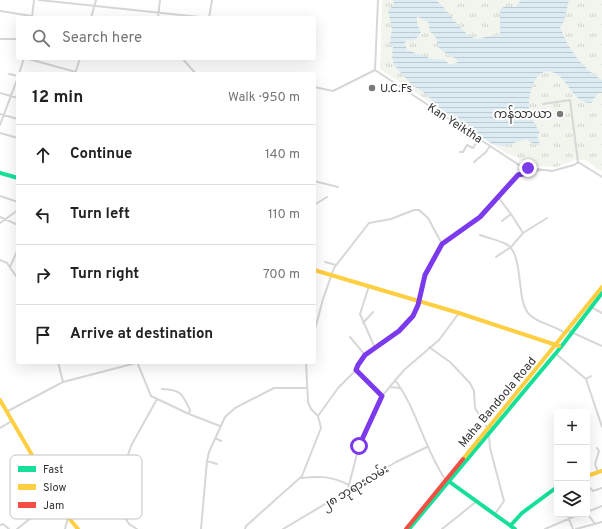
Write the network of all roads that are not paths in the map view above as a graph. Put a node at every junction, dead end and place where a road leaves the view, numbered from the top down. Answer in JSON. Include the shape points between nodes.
{"nodes":[{"id":1,"x":34,"y":0,"type":"edge"},
{"id":2,"x":39,"y":0,"type":"edge"},
{"id":3,"x":96,"y":0,"type":"edge"},
{"id":4,"x":160,"y":0,"type":"edge"},
{"id":5,"x":212,"y":0,"type":"edge"},
{"id":6,"x":378,"y":0,"type":"edge"},
{"id":7,"x":95,"y":5,"type":"junction"},
{"id":8,"x":0,"y":11,"type":"edge"},
{"id":9,"x":159,"y":12,"type":"junction"},
{"id":10,"x":28,"y":16,"type":"edge"},
{"id":11,"x":33,"y":16,"type":"edge"},
{"id":12,"x":92,"y":16,"type":"edge"},
{"id":13,"x":158,"y":16,"type":"edge"},
{"id":14,"x":192,"y":16,"type":"edge"},
{"id":15,"x":209,"y":16,"type":"edge"},
{"id":16,"x":0,"y":39,"type":"edge"},
{"id":17,"x":16,"y":39,"type":"edge"},
{"id":18,"x":24,"y":60,"type":"edge"},
{"id":19,"x":32,"y":60,"type":"edge"},
{"id":20,"x":79,"y":60,"type":"edge"},
{"id":21,"x":184,"y":60,"type":"edge"},
{"id":22,"x":375,"y":70,"type":"junction"},
{"id":23,"x":20,"y":72,"type":"edge"},
{"id":24,"x":72,"y":72,"type":"edge"},
{"id":25,"x":75,"y":72,"type":"edge"},
{"id":26,"x":194,"y":72,"type":"edge"},
{"id":27,"x":9,"y":74,"type":"dead end"},
{"id":28,"x":16,"y":76,"type":"edge"},
{"id":29,"x":16,"y":82,"type":"edge"},
{"id":30,"x":316,"y":87,"type":"edge"},
{"id":31,"x":0,"y":92,"type":"edge"},
{"id":32,"x":11,"y":96,"type":"junction"},
{"id":33,"x":16,"y":97,"type":"edge"},
{"id":34,"x":543,"y":104,"type":"dead end"},
{"id":35,"x":0,"y":114,"type":"edge"},
{"id":36,"x":4,"y":115,"type":"junction"},
{"id":37,"x":16,"y":118,"type":"edge"},
{"id":38,"x":0,"y":126,"type":"edge"},
{"id":39,"x":0,"y":133,"type":"edge"},
{"id":40,"x":16,"y":137,"type":"edge"},
{"id":41,"x":479,"y":139,"type":"junction"},
{"id":42,"x":490,"y":146,"type":"junction"},
{"id":43,"x":460,"y":152,"type":"dead end"},
{"id":44,"x":463,"y":152,"type":"junction"},
{"id":45,"x":465,"y":155,"type":"dead end"},
{"id":46,"x":474,"y":162,"type":"dead end"},
{"id":47,"x":578,"y":162,"type":"junction"},
{"id":48,"x":528,"y":168,"type":"junction"},
{"id":49,"x":540,"y":170,"type":"junction"},
{"id":50,"x":0,"y":173,"type":"edge"},
{"id":51,"x":527,"y":173,"type":"junction"},
{"id":52,"x":16,"y":177,"type":"edge"},
{"id":53,"x":602,"y":177,"type":"edge"},
{"id":54,"x":316,"y":182,"type":"edge"},
{"id":55,"x":338,"y":187,"type":"dead end"},
{"id":56,"x":0,"y":196,"type":"edge"},
{"id":57,"x":327,"y":197,"type":"dead end"},
{"id":58,"x":498,"y":197,"type":"junction"},
{"id":59,"x":16,"y":201,"type":"edge"},
{"id":60,"x":316,"y":204,"type":"edge"},
{"id":61,"x":16,"y":211,"type":"edge"},
{"id":62,"x":511,"y":214,"type":"junction"},
{"id":63,"x":0,"y":217,"type":"edge"},
{"id":64,"x":547,"y":218,"type":"dead end"},
{"id":65,"x":5,"y":219,"type":"junction"},
{"id":66,"x":502,"y":221,"type":"dead end"},
{"id":67,"x":0,"y":223,"type":"edge"},
{"id":68,"x":16,"y":224,"type":"edge"},
{"id":69,"x":523,"y":233,"type":"junction"},
{"id":70,"x":480,"y":235,"type":"dead end"},
{"id":71,"x":442,"y":244,"type":"junction"},
{"id":72,"x":511,"y":247,"type":"junction"},
{"id":73,"x":16,"y":255,"type":"edge"},
{"id":74,"x":496,"y":257,"type":"dead end"},
{"id":75,"x":0,"y":260,"type":"edge"},
{"id":76,"x":325,"y":262,"type":"dead end"},
{"id":77,"x":336,"y":265,"type":"junction"},
{"id":78,"x":10,"y":267,"type":"junction"},
{"id":79,"x":316,"y":271,"type":"edge"},
{"id":80,"x":331,"y":275,"type":"junction"},
{"id":81,"x":16,"y":276,"type":"edge"},
{"id":82,"x":369,"y":286,"type":"junction"},
{"id":83,"x":602,"y":287,"type":"edge"},
{"id":84,"x":602,"y":293,"type":"edge"},
{"id":85,"x":419,"y":302,"type":"junction"},
{"id":86,"x":590,"y":306,"type":"junction"},
{"id":87,"x":373,"y":312,"type":"dead end"},
{"id":88,"x":602,"y":312,"type":"edge"},
{"id":89,"x":459,"y":313,"type":"junction"},
{"id":90,"x":363,"y":323,"type":"junction"},
{"id":91,"x":316,"y":326,"type":"edge"},
{"id":92,"x":569,"y":332,"type":"junction"},
{"id":93,"x":350,"y":337,"type":"dead end"},
{"id":94,"x":559,"y":346,"type":"junction"},
{"id":95,"x":602,"y":346,"type":"edge"},
{"id":96,"x":429,"y":347,"type":"junction"},
{"id":97,"x":375,"y":348,"type":"junction"},
{"id":98,"x":555,"y":353,"type":"junction"},
{"id":99,"x":365,"y":355,"type":"junction"},
{"id":100,"x":58,"y":364,"type":"edge"},
{"id":101,"x":129,"y":364,"type":"edge"},
{"id":102,"x":137,"y":364,"type":"edge"},
{"id":103,"x":306,"y":364,"type":"edge"},
{"id":104,"x":356,"y":370,"type":"junction"},
{"id":105,"x":591,"y":376,"type":"dead end"},
{"id":106,"x":586,"y":378,"type":"junction"},
{"id":107,"x":395,"y":380,"type":"junction"},
{"id":108,"x":63,"y":382,"type":"junction"},
{"id":109,"x":390,"y":387,"type":"junction"},
{"id":110,"x":306,"y":388,"type":"junction"},
{"id":111,"x":401,"y":388,"type":"junction"},
{"id":112,"x":162,"y":389,"type":"dead end"},
{"id":113,"x":382,"y":396,"type":"junction"},
{"id":114,"x":157,"y":399,"type":"junction"},
{"id":115,"x":0,"y":400,"type":"edge"},
{"id":116,"x":6,"y":412,"type":"junction"},
{"id":117,"x":189,"y":414,"type":"junction"},
{"id":118,"x":318,"y":416,"type":"junction"},
{"id":119,"x":12,"y":421,"type":"junction"},
{"id":120,"x":220,"y":426,"type":"junction"},
{"id":121,"x":602,"y":427,"type":"edge"},
{"id":122,"x":0,"y":428,"type":"edge"},
{"id":123,"x":488,"y":430,"type":"junction"},
{"id":124,"x":215,"y":438,"type":"junction"},
{"id":125,"x":221,"y":441,"type":"dead end"},
{"id":126,"x":427,"y":447,"type":"junction"},
{"id":127,"x":597,"y":448,"type":"dead end"},
{"id":128,"x":600,"y":451,"type":"edge"},
{"id":129,"x":32,"y":455,"type":"edge"},
{"id":130,"x":128,"y":455,"type":"edge"},
{"id":131,"x":207,"y":461,"type":"junction"},
{"id":132,"x":217,"y":464,"type":"dead end"},
{"id":133,"x":600,"y":472,"type":"edge"},
{"id":134,"x":590,"y":475,"type":"edge"},
{"id":135,"x":300,"y":478,"type":"junction"},
{"id":136,"x":447,"y":479,"type":"junction"},
{"id":137,"x":349,"y":485,"type":"junction"},
{"id":138,"x":590,"y":488,"type":"edge"},
{"id":139,"x":602,"y":488,"type":"edge"},
{"id":140,"x":554,"y":489,"type":"edge"},
{"id":141,"x":346,"y":491,"type":"junction"},
{"id":142,"x":477,"y":501,"type":"junction"},
{"id":143,"x":602,"y":506,"type":"edge"},
{"id":144,"x":590,"y":512,"type":"edge"},
{"id":145,"x":494,"y":514,"type":"junction"},
{"id":146,"x":590,"y":517,"type":"edge"},
{"id":147,"x":569,"y":518,"type":"joint"},
{"id":148,"x":30,"y":519,"type":"edge"},
{"id":149,"x":68,"y":519,"type":"edge"},
{"id":150,"x":70,"y":519,"type":"edge"},
{"id":151,"x":126,"y":519,"type":"edge"},
{"id":152,"x":602,"y":522,"type":"edge"},
{"id":153,"x":595,"y":524,"type":"junction"},
{"id":154,"x":0,"y":525,"type":"edge"},
{"id":155,"x":509,"y":527,"type":"edge"},
{"id":156,"x":9,"y":529,"type":"edge"},
{"id":157,"x":17,"y":529,"type":"edge"},
{"id":158,"x":65,"y":529,"type":"edge"},
{"id":159,"x":78,"y":529,"type":"edge"},
{"id":160,"x":137,"y":529,"type":"edge"},
{"id":161,"x":201,"y":529,"type":"edge"},
{"id":162,"x":245,"y":529,"type":"edge"},
{"id":163,"x":283,"y":529,"type":"edge"},
{"id":164,"x":406,"y":529,"type":"edge"},
{"id":165,"x":409,"y":529,"type":"edge"},
{"id":166,"x":442,"y":529,"type":"edge"},
{"id":167,"x":515,"y":529,"type":"edge"},
{"id":168,"x":545,"y":529,"type":"edge"},
{"id":169,"x":575,"y":529,"type":"edge"}],
"edges":[{"from":1,"to":11,"type":"street"},
{"from":2,"to":7,"type":"street"},
{"from":3,"to":7,"type":"street"},
{"from":4,"to":9,"type":"street"},
{"from":5,"to":15,"type":"street"},
{"from":6,"to":22,"type":"street"},
{"from":7,"to":9,"type":"street"},
{"from":7,"to":12,"type":"street"},
{"from":8,"to":10,"type":"street"},
{"from":9,"to":13,"type":"street"},
{"from":9,"to":14,"type":"street"},
{"from":16,"to":17,"type":"street"},
{"from":18,"to":23,"type":"street"},
{"from":19,"to":24,"type":"street"},
{"from":20,"to":25,"type":"street"},
{"from":21,"to":26,"type":"street"},
{"from":22,"to":30,"type":"street","via":[[333,90]]},
{"from":22,"to":41,"type":"street","name":"Kan Yeiktha"},
{"from":27,"to":28,"type":"street"},
{"from":29,"to":32,"type":"street"},
{"from":31,"to":32,"type":"street"},
{"from":32,"to":33,"type":"street"},
{"from":32,"to":36,"type":"street"},
{"from":34,"to":47,"type":"street","via":[[570,100]]},
{"from":35,"to":36,"type":"street"},
{"from":36,"to":37,"type":"street"},
{"from":36,"to":38,"type":"street"},
{"from":39,"to":40,"type":"street"},
{"from":41,"to":42,"type":"street","name":"Kan Yeiktha"},
{"from":41,"to":44,"type":"street","via":[[473,148],[467,145]]},
{"from":42,"to":46,"type":"street"},
{"from":42,"to":48,"type":"street","name":"Kan Yeiktha","via":[[508,159]]},
{"from":43,"to":44,"type":"street"},
{"from":44,"to":45,"type":"street"},
{"from":47,"to":49,"type":"street","name":"Kan Yeiktha","via":[[552,171]]},
{"from":47,"to":53,"type":"street"},
{"from":48,"to":49,"type":"street","name":"Kan Yeiktha"},
{"from":48,"to":51,"type":"street"},
{"from":49,"to":51,"type":"street"},
{"from":50,"to":52,"type":"main road"},
{"from":51,"to":58,"type":"street","via":[[518,175]]},
{"from":54,"to":55,"type":"street"},
{"from":56,"to":59,"type":"street"},
{"from":57,"to":60,"type":"street"},
{"from":58,"to":62,"type":"street"},
{"from":58,"to":71,"type":"street","via":[[480,217]]},
{"from":61,"to":65,"type":"street"},
{"from":62,"to":66,"type":"street"},
{"from":62,"to":69,"type":"street"},
{"from":63,"to":65,"type":"street"},
{"from":64,"to":69,"type":"street"},
{"from":65,"to":67,"type":"street"},
{"from":65,"to":68,"type":"street"},
{"from":69,"to":72,"type":"street"},
{"from":70,"to":72,"type":"street"},
{"from":71,"to":77,"type":"street","via":[[428,218],[419,210],[414,210],[369,223]]},
{"from":71,"to":85,"type":"street","via":[[425,275]]},
{"from":72,"to":74,"type":"street"},
{"from":72,"to":92,"type":"street","via":[[519,269],[525,310],[532,318]]},
{"from":73,"to":78,"type":"street"},
{"from":75,"to":78,"type":"street"},
{"from":76,"to":77,"type":"street"},
{"from":77,"to":80,"type":"street"},
{"from":78,"to":81,"type":"street"},
{"from":79,"to":80,"type":"main road"},
{"from":80,"to":82,"type":"main road"},
{"from":80,"to":91,"type":"street"},
{"from":82,"to":85,"type":"main road"},
{"from":82,"to":90,"type":"street","via":[[360,314]]},
{"from":83,"to":86,"type":"main road","name":"Maha Bandoola Road"},
{"from":84,"to":86,"type":"main road","name":"Maha Bandoola Road"},
{"from":85,"to":89,"type":"main road"},
{"from":85,"to":97,"type":"street","via":[[413,316],[399,331]]},
{"from":86,"to":88,"type":"street"},
{"from":86,"to":92,"type":"main road","name":"Maha Bandoola Road"},
{"from":87,"to":90,"type":"street"},
{"from":89,"to":94,"type":"main road"},
{"from":89,"to":96,"type":"street","via":[[447,330]]},
{"from":90,"to":97,"type":"street"},
{"from":92,"to":94,"type":"main road","name":"Maha Bandoola Road"},
{"from":92,"to":95,"type":"street"},
{"from":93,"to":99,"type":"street"},
{"from":94,"to":98,"type":"main road","name":"Maha Bandoola Road"},
{"from":94,"to":123,"type":"main road","name":"Maha Bandoola Road"},
{"from":96,"to":107,"type":"street"},
{"from":96,"to":123,"type":"street","via":[[450,362],[470,383],[474,391],[476,408]]},
{"from":97,"to":99,"type":"street"},
{"from":98,"to":106,"type":"street"},
{"from":98,"to":123,"type":"main road","name":"Maha Bandoola Road"},
{"from":99,"to":104,"type":"street"},
{"from":100,"to":108,"type":"street"},
{"from":101,"to":108,"type":"street"},
{"from":102,"to":114,"type":"street","via":[[151,396]]},
{"from":103,"to":110,"type":"street"},
{"from":104,"to":113,"type":"street"},
{"from":104,"to":118,"type":"street","via":[[338,388]]},
{"from":105,"to":106,"type":"street"},
{"from":106,"to":121,"type":"street"},
{"from":107,"to":109,"type":"street"},
{"from":107,"to":111,"type":"street"},
{"from":108,"to":116,"type":"street"},
{"from":109,"to":111,"type":"street"},
{"from":109,"to":113,"type":"street"},
{"from":110,"to":118,"type":"street","via":[[308,402]]},
{"from":110,"to":120,"type":"street","via":[[274,388],[235,408]]},
{"from":111,"to":126,"type":"street"},
{"from":112,"to":117,"type":"street","via":[[176,390],[180,393],[190,410]]},
{"from":113,"to":137,"type":"street","via":[[359,446]]},
{"from":114,"to":117,"type":"street"},
{"from":114,"to":130,"type":"street"},
{"from":115,"to":116,"type":"main road"},
{"from":116,"to":119,"type":"main road"},
{"from":117,"to":120,"type":"street"},
{"from":118,"to":135,"type":"street","via":[[321,428]]},
{"from":119,"to":122,"type":"street"},
{"from":119,"to":129,"type":"main road"},
{"from":120,"to":124,"type":"street"},
{"from":123,"to":136,"type":"main road","name":"Maha Bandoola Road"},
{"from":123,"to":145,"type":"street","via":[[490,448],[504,501]]},
{"from":124,"to":125,"type":"street"},
{"from":124,"to":131,"type":"street"},
{"from":126,"to":136,"type":"street"},
{"from":126,"to":141,"type":"street","name":"၂၈ ဘုရားလမ်း"},
{"from":127,"to":128,"type":"street"},
{"from":128,"to":133,"type":"street","via":[[595,464]]},
{"from":131,"to":132,"type":"street"},
{"from":131,"to":161,"type":"street"},
{"from":133,"to":134,"type":"main road"},
{"from":135,"to":137,"type":"street","via":[[334,478]]},
{"from":135,"to":162,"type":"street"},
{"from":136,"to":142,"type":"main road"},
{"from":136,"to":164,"type":"main road","name":"Maha Bandoola Road"},
{"from":136,"to":165,"type":"main road","name":"Maha Bandoola Road"},
{"from":137,"to":141,"type":"street"},
{"from":138,"to":139,"type":"street","via":[[593,491]]},
{"from":140,"to":155,"type":"main road","via":[[522,513]]},
{"from":141,"to":163,"type":"street","name":"၂၈ ဘုရားလမ်း"},
{"from":142,"to":145,"type":"main road"},
{"from":142,"to":166,"type":"street"},
{"from":143,"to":144,"type":"street"},
{"from":145,"to":155,"type":"main road"},
{"from":146,"to":153,"type":"street"},
{"from":147,"to":168,"type":"street"},
{"from":147,"to":169,"type":"street"},
{"from":148,"to":157,"type":"street"},
{"from":149,"to":158,"type":"street"},
{"from":150,"to":159,"type":"main road"},
{"from":151,"to":160,"type":"street"},
{"from":152,"to":153,"type":"street"},
{"from":153,"to":169,"type":"street"},
{"from":154,"to":156,"type":"street","via":[[3,524]]},
{"from":155,"to":167,"type":"main road"}]}
